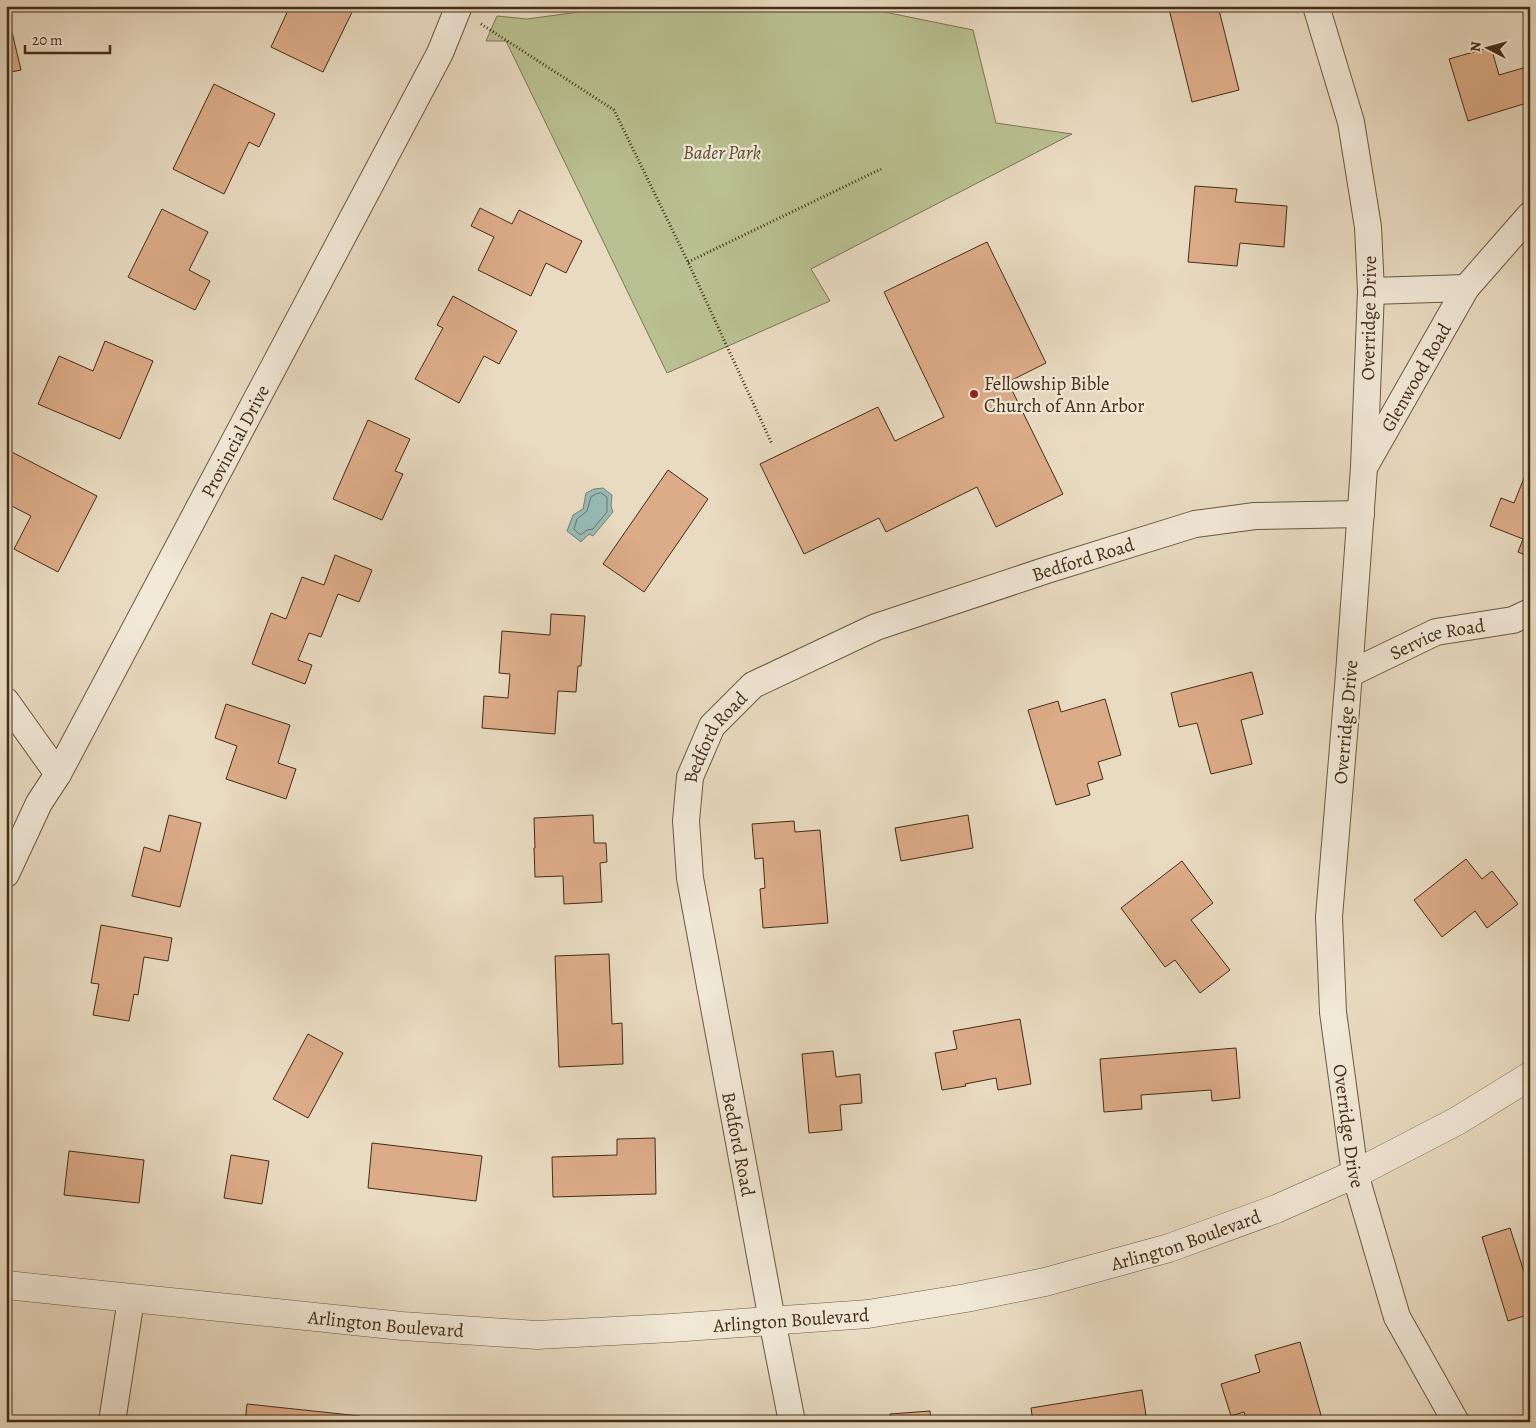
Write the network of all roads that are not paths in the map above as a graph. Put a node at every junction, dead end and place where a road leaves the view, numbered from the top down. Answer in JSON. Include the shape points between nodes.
{"nodes":[{"id":1,"x":1316,"y":6,"type":"edge"},
{"id":2,"x":458,"y":8,"type":"edge"},
{"id":3,"x":1530,"y":215,"type":"edge"},
{"id":4,"x":1466,"y":288,"type":"junction"},
{"id":5,"x":1371,"y":291,"type":"junction"},
{"id":6,"x":1364,"y":466,"type":"junction"},
{"id":7,"x":1361,"y":514,"type":"junction"},
{"id":8,"x":1530,"y":612,"type":"edge"},
{"id":9,"x":1349,"y":674,"type":"junction"},
{"id":10,"x":6,"y":701,"type":"edge"},
{"id":11,"x":58,"y":774,"type":"junction"},
{"id":12,"x":6,"y":874,"type":"edge"},
{"id":13,"x":1530,"y":1076,"type":"edge"},
{"id":14,"x":1356,"y":1174,"type":"junction"},
{"id":15,"x":6,"y":1285,"type":"edge"},
{"id":16,"x":132,"y":1298,"type":"junction"},
{"id":17,"x":772,"y":1320,"type":"junction"},
{"id":18,"x":112,"y":1422,"type":"edge"},
{"id":19,"x":792,"y":1422,"type":"edge"},
{"id":20,"x":1456,"y":1422,"type":"edge"}],
"edges":[{"from":1,"to":5,"type":"street","name":"Overridge Drive","via":[[1351,122],[1368,227]]},
{"from":2,"to":11,"type":"street","name":"Provincial Drive","via":[[440,53]]},
{"from":3,"to":4,"type":"street","name":"Glenwood Road"},
{"from":4,"to":5,"type":"street"},
{"from":4,"to":6,"type":"street","name":"Glenwood Road"},
{"from":5,"to":6,"type":"street","name":"Overridge Drive"},
{"from":6,"to":7,"type":"street","name":"Overridge Drive"},
{"from":7,"to":9,"type":"street","name":"Overridge Drive"},
{"from":7,"to":17,"type":"street","name":"Bedford Road","via":[[1255,516],[1195,524],[1046,570],[876,627],[753,685],[712,726],[690,777],[686,821],[690,878]]},
{"from":8,"to":9,"type":"street","name":"Service Road","via":[[1513,620],[1436,632]]},
{"from":9,"to":14,"type":"street","name":"Overridge Drive","via":[[1329,917],[1333,1012]]},
{"from":10,"to":11,"type":"street"},
{"from":11,"to":12,"type":"street","name":"Provincial Drive","via":[[39,804]]},
{"from":13,"to":14,"type":"street","name":"Arlington Boulevard","via":[[1457,1121]]},
{"from":14,"to":17,"type":"street","name":"Arlington Boulevard","via":[[1276,1209],[1169,1248],[1045,1282],[868,1314]]},
{"from":14,"to":20,"type":"street","name":"Overridge Drive","via":[[1397,1317]]},
{"from":15,"to":16,"type":"street","name":"Arlington Boulevard"},
{"from":16,"to":17,"type":"street","name":"Arlington Boulevard","via":[[402,1326],[537,1335]]},
{"from":16,"to":18,"type":"street"},
{"from":17,"to":19,"type":"street","name":"Bedford Road"}]}
